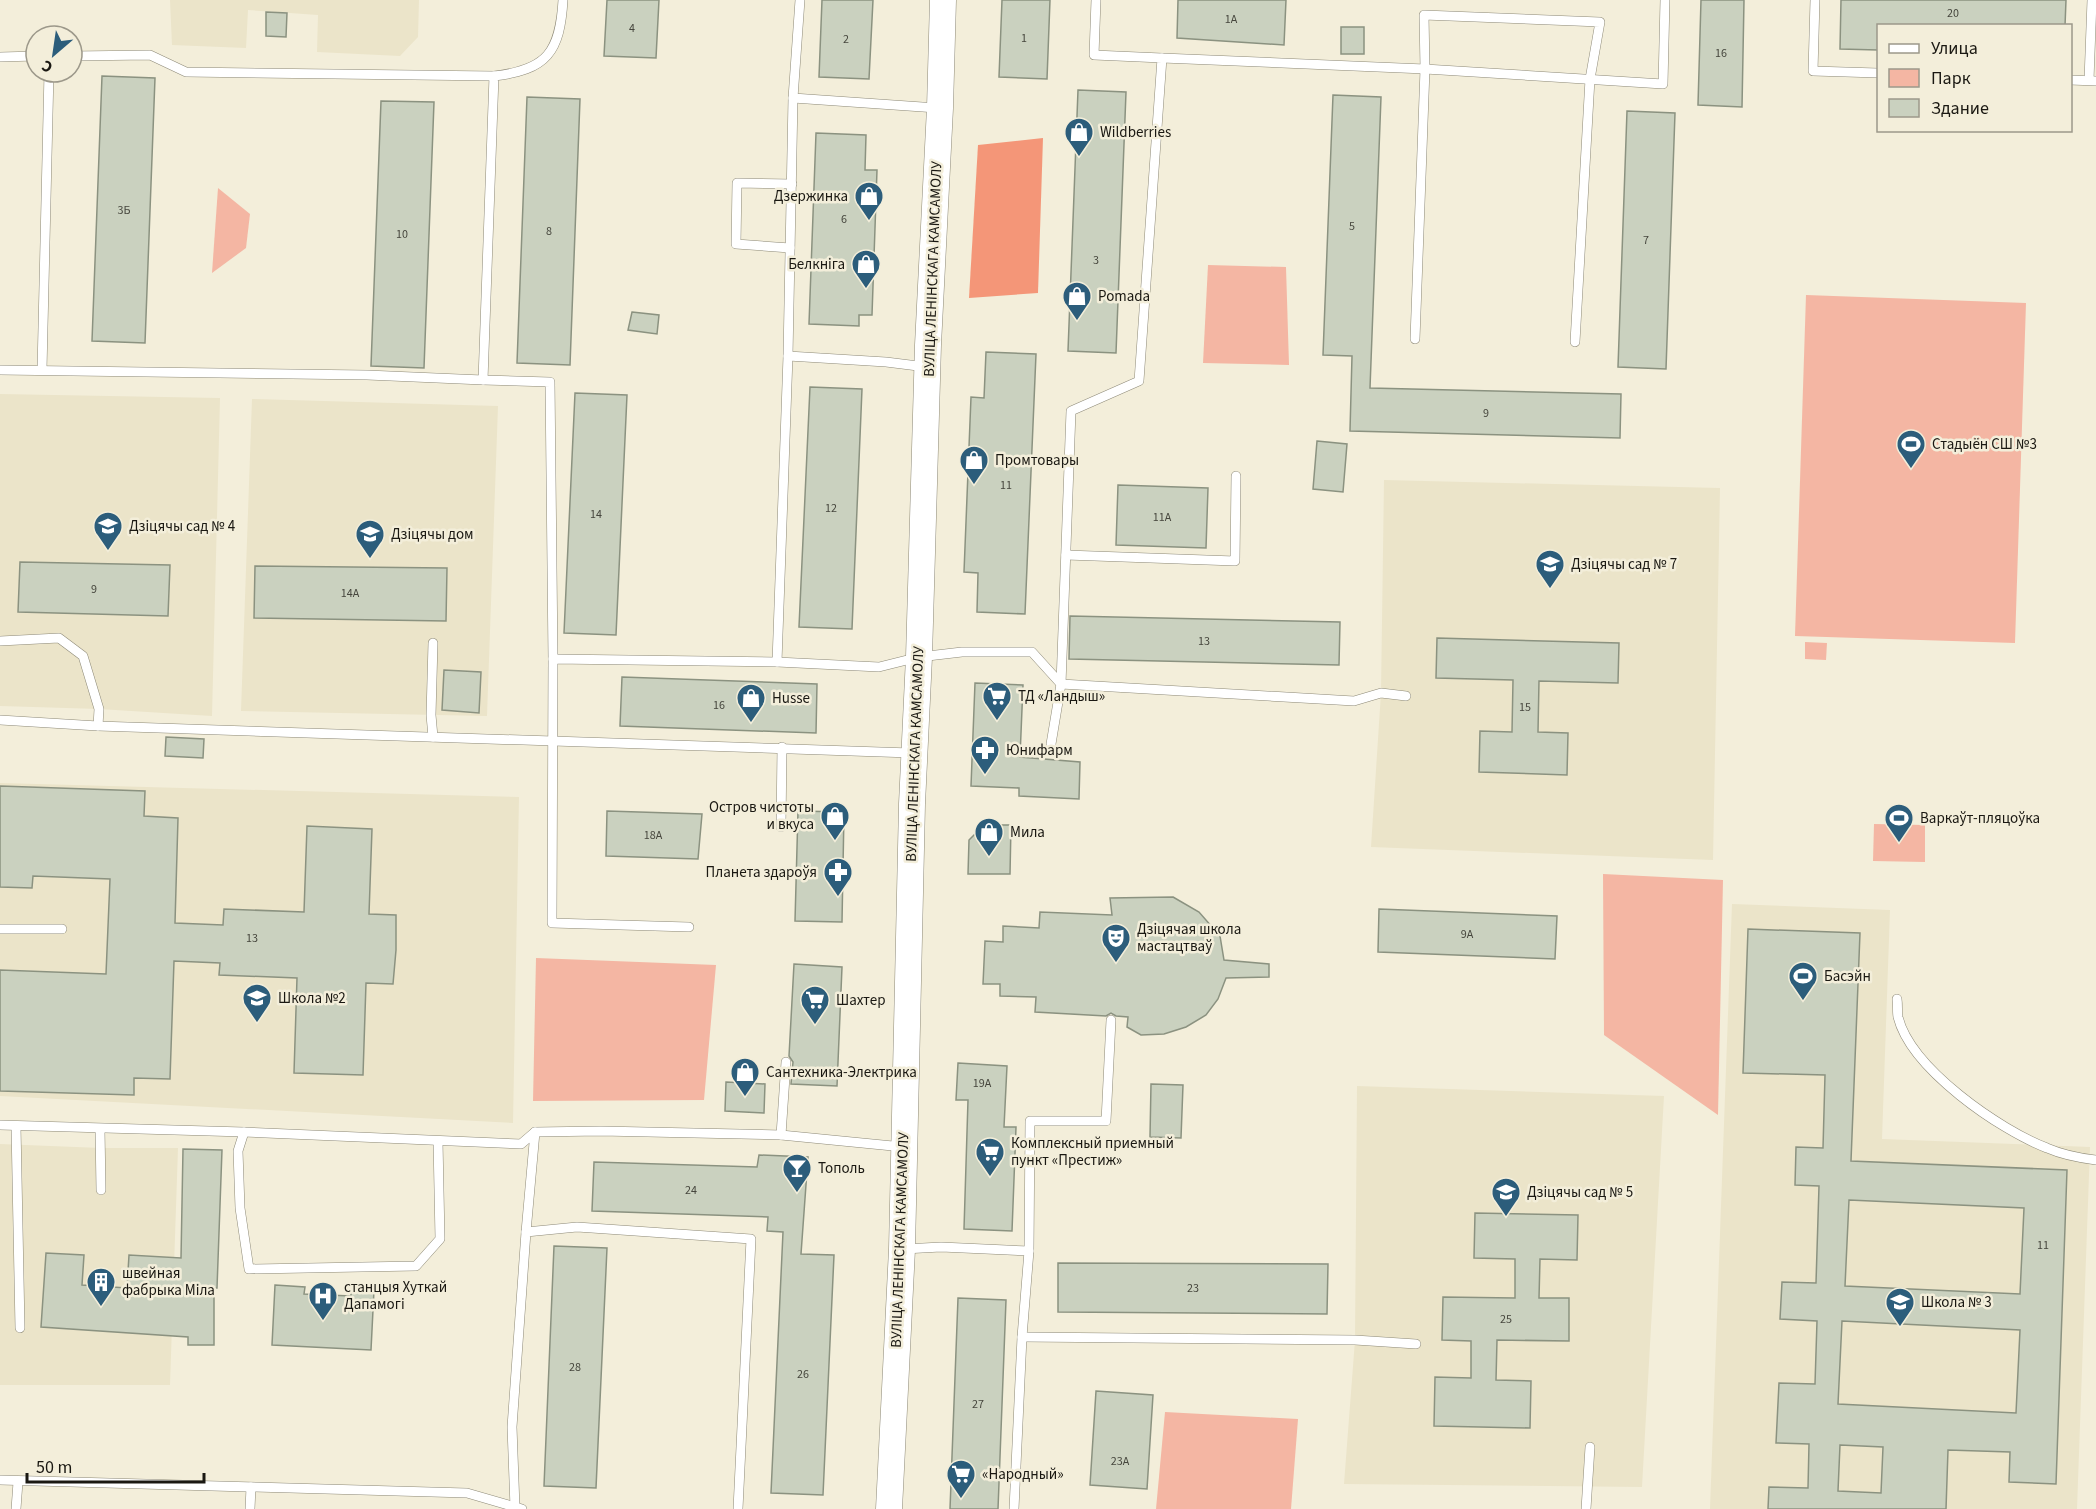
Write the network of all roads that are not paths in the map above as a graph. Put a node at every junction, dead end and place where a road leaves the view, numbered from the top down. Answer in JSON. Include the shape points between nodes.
{"nodes":[{"id":1,"x":563,"y":0,"type":"edge"},
{"id":2,"x":800,"y":0,"type":"edge"},
{"id":3,"x":943,"y":0,"type":"edge"},
{"id":4,"x":1096,"y":0,"type":"edge"},
{"id":5,"x":1665,"y":0,"type":"edge"},
{"id":6,"x":1815,"y":0,"type":"edge"},
{"id":7,"x":2092,"y":0,"type":"edge"},
{"id":8,"x":24,"y":56,"type":"edge"},
{"id":9,"x":84,"y":56,"type":"edge"},
{"id":10,"x":0,"y":57,"type":"edge"},
{"id":11,"x":1162,"y":58,"type":"junction"},
{"id":12,"x":1425,"y":69,"type":"junction"},
{"id":13,"x":1877,"y":73,"type":"edge"},
{"id":14,"x":494,"y":75,"type":"junction"},
{"id":15,"x":1590,"y":79,"type":"junction"},
{"id":16,"x":2072,"y":80,"type":"edge"},
{"id":17,"x":2092,"y":81,"type":"edge"},
{"id":18,"x":49,"y":84,"type":"edge"},
{"id":19,"x":793,"y":98,"type":"junction"},
{"id":20,"x":940,"y":108,"type":"junction"},
{"id":21,"x":792,"y":184,"type":"junction"},
{"id":22,"x":790,"y":248,"type":"junction"},
{"id":23,"x":1415,"y":339,"type":"dead end"},
{"id":24,"x":1575,"y":342,"type":"dead end"},
{"id":25,"x":788,"y":356,"type":"junction"},
{"id":26,"x":928,"y":368,"type":"junction"},
{"id":27,"x":0,"y":370,"type":"edge"},
{"id":28,"x":42,"y":370,"type":"junction"},
{"id":29,"x":483,"y":380,"type":"junction"},
{"id":30,"x":1236,"y":476,"type":"dead end"},
{"id":31,"x":1066,"y":555,"type":"junction"},
{"id":32,"x":0,"y":641,"type":"edge"},
{"id":33,"x":433,"y":643,"type":"dead end"},
{"id":34,"x":920,"y":657,"type":"junction"},
{"id":35,"x":553,"y":659,"type":"junction"},
{"id":36,"x":777,"y":662,"type":"junction"},
{"id":37,"x":1061,"y":684,"type":"junction"},
{"id":38,"x":1406,"y":696,"type":"dead end"},
{"id":39,"x":0,"y":720,"type":"edge"},
{"id":40,"x":98,"y":726,"type":"junction"},
{"id":41,"x":433,"y":737,"type":"junction"},
{"id":42,"x":552,"y":740,"type":"junction"},
{"id":43,"x":1051,"y":744,"type":"dead end"},
{"id":44,"x":782,"y":747,"type":"junction"},
{"id":45,"x":914,"y":753,"type":"junction"},
{"id":46,"x":781,"y":827,"type":"dead end"},
{"id":47,"x":689,"y":927,"type":"dead end"},
{"id":48,"x":0,"y":929,"type":"edge"},
{"id":49,"x":62,"y":929,"type":"dead end"},
{"id":50,"x":1897,"y":999,"type":"dead end"},
{"id":51,"x":1112,"y":1020,"type":"dead end"},
{"id":52,"x":786,"y":1062,"type":"dead end"},
{"id":53,"x":0,"y":1125,"type":"edge"},
{"id":54,"x":16,"y":1126,"type":"junction"},
{"id":55,"x":100,"y":1129,"type":"junction"},
{"id":56,"x":244,"y":1132,"type":"junction"},
{"id":57,"x":535,"y":1132,"type":"junction"},
{"id":58,"x":781,"y":1135,"type":"junction"},
{"id":59,"x":438,"y":1141,"type":"junction"},
{"id":60,"x":903,"y":1147,"type":"junction"},
{"id":61,"x":2096,"y":1160,"type":"edge"},
{"id":62,"x":100,"y":1190,"type":"dead end"},
{"id":63,"x":526,"y":1232,"type":"junction"},
{"id":64,"x":902,"y":1249,"type":"junction"},
{"id":65,"x":1029,"y":1251,"type":"junction"},
{"id":66,"x":20,"y":1328,"type":"dead end"},
{"id":67,"x":1022,"y":1336,"type":"junction"},
{"id":68,"x":1416,"y":1344,"type":"dead end"},
{"id":69,"x":1590,"y":1447,"type":"dead end"},
{"id":70,"x":0,"y":1480,"type":"edge"},
{"id":71,"x":18,"y":1482,"type":"junction"},
{"id":72,"x":250,"y":1487,"type":"junction"},
{"id":73,"x":518,"y":1508,"type":"edge"},
{"id":74,"x":16,"y":1509,"type":"edge"},
{"id":75,"x":250,"y":1509,"type":"edge"},
{"id":76,"x":738,"y":1509,"type":"edge"},
{"id":77,"x":889,"y":1509,"type":"edge"},
{"id":78,"x":1014,"y":1509,"type":"edge"},
{"id":79,"x":1586,"y":1509,"type":"edge"}],
"edges":[{"from":1,"to":14,"type":"lane","via":[[562,24],[547,56],[512,74]]},
{"from":2,"to":19,"type":"lane"},
{"from":3,"to":20,"type":"main road","name":"ВУЛІЦА ЛЕНІНСКАГА КАМСАМОЛУ"},
{"from":4,"to":11,"type":"lane","via":[[1094,55]]},
{"from":5,"to":15,"type":"lane","via":[[1663,84]]},
{"from":6,"to":13,"type":"lane","via":[[1813,71]]},
{"from":7,"to":17,"type":"lane"},
{"from":8,"to":10,"type":"lane"},
{"from":9,"to":14,"type":"lane","via":[[150,55],[186,72]]},
{"from":11,"to":12,"type":"lane"},
{"from":11,"to":31,"type":"lane","via":[[1139,381],[1071,411]]},
{"from":12,"to":15,"type":"lane"},
{"from":12,"to":15,"type":"lane","via":[[1424,15],[1599,22]]},
{"from":12,"to":23,"type":"lane"},
{"from":14,"to":29,"type":"lane"},
{"from":15,"to":24,"type":"lane"},
{"from":16,"to":17,"type":"lane"},
{"from":18,"to":28,"type":"lane"},
{"from":19,"to":20,"type":"lane"},
{"from":19,"to":21,"type":"lane"},
{"from":20,"to":26,"type":"main road","name":"ВУЛІЦА ЛЕНІНСКАГА КАМСАМОЛУ"},
{"from":21,"to":22,"type":"lane"},
{"from":21,"to":22,"type":"lane","via":[[737,183],[736,244]]},
{"from":22,"to":25,"type":"lane"},
{"from":25,"to":26,"type":"lane"},
{"from":25,"to":36,"type":"lane"},
{"from":26,"to":34,"type":"main road","name":"ВУЛІЦА ЛЕНІНСКАГА КАМСАМОЛУ"},
{"from":27,"to":28,"type":"lane"},
{"from":28,"to":29,"type":"lane"},
{"from":29,"to":35,"type":"lane","via":[[550,382]]},
{"from":30,"to":31,"type":"lane","via":[[1234,561]]},
{"from":31,"to":37,"type":"lane"},
{"from":32,"to":40,"type":"lane","via":[[59,638],[83,656],[99,709]]},
{"from":33,"to":41,"type":"lane"},
{"from":34,"to":36,"type":"lane","via":[[879,666]]},
{"from":34,"to":37,"type":"lane","via":[[962,652],[1032,652]]},
{"from":34,"to":45,"type":"main road","name":"ВУЛІЦА ЛЕНІНСКАГА КАМСАМОЛУ"},
{"from":35,"to":36,"type":"lane"},
{"from":35,"to":42,"type":"lane"},
{"from":37,"to":38,"type":"lane","via":[[1354,701],[1381,693]]},
{"from":37,"to":43,"type":"lane"},
{"from":39,"to":40,"type":"lane"},
{"from":40,"to":41,"type":"lane"},
{"from":41,"to":42,"type":"lane"},
{"from":42,"to":44,"type":"lane"},
{"from":42,"to":47,"type":"lane","via":[[552,924]]},
{"from":44,"to":45,"type":"lane"},
{"from":44,"to":46,"type":"lane"},
{"from":45,"to":60,"type":"main road","name":"ВУЛІЦА ЛЕНІНСКАГА КАМСАМОЛУ"},
{"from":48,"to":49,"type":"lane"},
{"from":50,"to":61,"type":"lane","via":[[1898,1017],[1911,1046],[1958,1094],[2002,1125],[2045,1148],[2070,1157]]},
{"from":51,"to":65,"type":"lane","via":[[1106,1121],[1030,1121]]},
{"from":52,"to":58,"type":"lane"},
{"from":53,"to":54,"type":"lane"},
{"from":54,"to":55,"type":"lane"},
{"from":54,"to":66,"type":"lane"},
{"from":55,"to":56,"type":"lane"},
{"from":55,"to":62,"type":"lane"},
{"from":56,"to":59,"type":"lane"},
{"from":56,"to":59,"type":"lane","via":[[238,1151],[249,1269],[416,1266],[440,1239]]},
{"from":57,"to":58,"type":"lane"},
{"from":57,"to":59,"type":"lane","via":[[521,1144]]},
{"from":57,"to":63,"type":"lane"},
{"from":58,"to":60,"type":"lane"},
{"from":60,"to":64,"type":"main road","name":"ВУЛІЦА ЛЕНІНСКАГА КАМСАМОЛУ"},
{"from":63,"to":73,"type":"lane","via":[[512,1427]]},
{"from":63,"to":76,"type":"lane","via":[[577,1227],[751,1239]]},
{"from":64,"to":65,"type":"lane"},
{"from":64,"to":77,"type":"main road","name":"ВУЛІЦА ЛЕНІНСКАГА КАМСАМОЛУ"},
{"from":65,"to":67,"type":"lane"},
{"from":67,"to":68,"type":"lane"},
{"from":67,"to":78,"type":"lane"},
{"from":69,"to":79,"type":"lane"},
{"from":70,"to":71,"type":"lane"},
{"from":71,"to":72,"type":"lane"},
{"from":71,"to":74,"type":"lane"},
{"from":72,"to":73,"type":"lane","via":[[467,1493]]},
{"from":72,"to":75,"type":"lane"}]}
